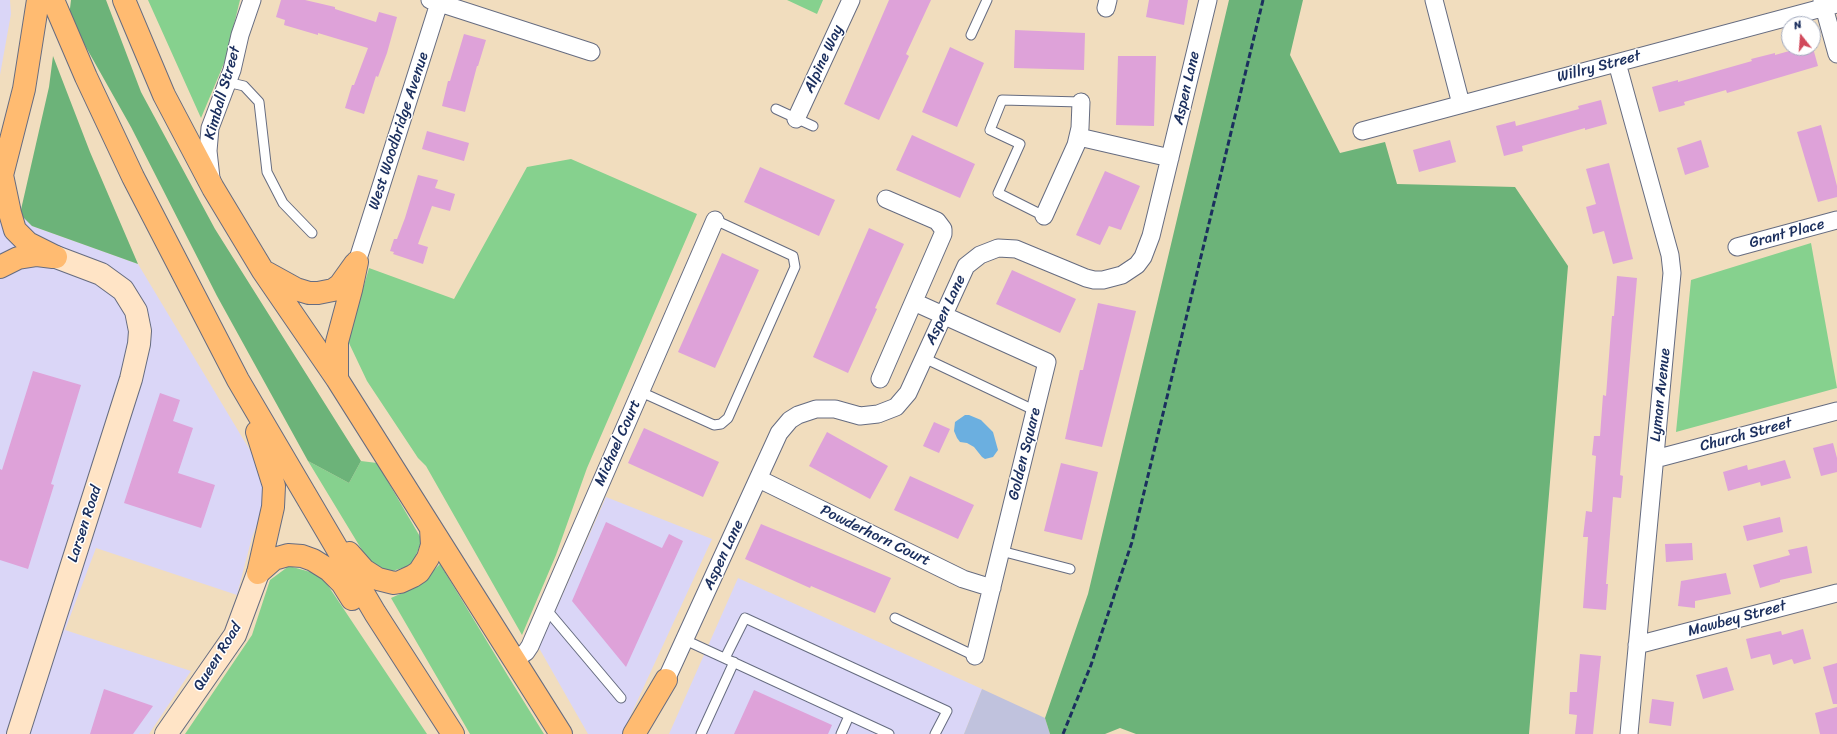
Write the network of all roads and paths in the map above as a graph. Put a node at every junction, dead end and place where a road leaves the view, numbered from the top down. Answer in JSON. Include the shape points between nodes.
{"nodes":[{"id":1,"x":38,"y":0,"type":"edge"},
{"id":2,"x":53,"y":0,"type":"edge"},
{"id":3,"x":124,"y":0,"type":"edge"},
{"id":4,"x":252,"y":0,"type":"edge"},
{"id":5,"x":851,"y":0,"type":"edge"},
{"id":6,"x":987,"y":0,"type":"edge"},
{"id":7,"x":1208,"y":0,"type":"edge"},
{"id":8,"x":1434,"y":0,"type":"edge"},
{"id":9,"x":436,"y":1,"type":"edge"},
{"id":10,"x":1828,"y":4,"type":"edge"},
{"id":11,"x":971,"y":35,"type":"dead end"},
{"id":12,"x":591,"y":52,"type":"dead end"},
{"id":13,"x":1837,"y":54,"type":"edge"},
{"id":14,"x":1617,"y":63,"type":"junction"},
{"id":15,"x":227,"y":82,"type":"junction"},
{"id":16,"x":1081,"y":102,"type":"joint"},
{"id":17,"x":1461,"y":104,"type":"junction"},
{"id":18,"x":776,"y":109,"type":"dead end"},
{"id":19,"x":796,"y":119,"type":"junction"},
{"id":20,"x":813,"y":126,"type":"dead end"},
{"id":21,"x":1362,"y":131,"type":"dead end"},
{"id":22,"x":1079,"y":137,"type":"junction"},
{"id":23,"x":1170,"y":158,"type":"junction"},
{"id":24,"x":1,"y":179,"type":"edge"},
{"id":25,"x":213,"y":188,"type":"junction"},
{"id":26,"x":886,"y":199,"type":"dead end"},
{"id":27,"x":1044,"y":216,"type":"joint"},
{"id":28,"x":715,"y":220,"type":"joint"},
{"id":29,"x":1837,"y":220,"type":"edge"},
{"id":30,"x":312,"y":233,"type":"dead end"},
{"id":31,"x":1737,"y":247,"type":"dead end"},
{"id":32,"x":56,"y":257,"type":"junction"},
{"id":33,"x":357,"y":262,"type":"junction"},
{"id":34,"x":0,"y":267,"type":"edge"},
{"id":35,"x":263,"y":271,"type":"junction"},
{"id":36,"x":914,"y":302,"type":"junction"},
{"id":37,"x":943,"y":316,"type":"junction"},
{"id":38,"x":924,"y":358,"type":"junction"},
{"id":39,"x":337,"y":379,"type":"junction"},
{"id":40,"x":880,"y":379,"type":"dead end"},
{"id":41,"x":238,"y":380,"type":"junction"},
{"id":42,"x":640,"y":392,"type":"junction"},
{"id":43,"x":1036,"y":411,"type":"junction"},
{"id":44,"x":1837,"y":412,"type":"edge"},
{"id":45,"x":1655,"y":459,"type":"junction"},
{"id":46,"x":759,"y":479,"type":"junction"},
{"id":47,"x":320,"y":521,"type":"junction"},
{"id":48,"x":431,"y":528,"type":"junction"},
{"id":49,"x":1001,"y":552,"type":"junction"},
{"id":50,"x":1070,"y":569,"type":"dead end"},
{"id":51,"x":258,"y":573,"type":"junction"},
{"id":52,"x":992,"y":588,"type":"junction"},
{"id":53,"x":1837,"y":593,"type":"edge"},
{"id":54,"x":546,"y":609,"type":"junction"},
{"id":55,"x":895,"y":618,"type":"dead end"},
{"id":56,"x":685,"y":640,"type":"junction"},
{"id":57,"x":1637,"y":645,"type":"junction"},
{"id":58,"x":976,"y":656,"type":"joint"},
{"id":59,"x":514,"y":660,"type":"junction"},
{"id":60,"x":729,"y":660,"type":"junction"},
{"id":61,"x":410,"y":669,"type":"junction"},
{"id":62,"x":666,"y":680,"type":"junction"},
{"id":63,"x":621,"y":698,"type":"dead end"},
{"id":64,"x":849,"y":716,"type":"junction"},
{"id":65,"x":886,"y":733,"type":"edge"},
{"id":66,"x":18,"y":734,"type":"edge"},
{"id":67,"x":166,"y":734,"type":"edge"},
{"id":68,"x":453,"y":734,"type":"edge"},
{"id":69,"x":561,"y":734,"type":"edge"},
{"id":70,"x":634,"y":734,"type":"edge"},
{"id":71,"x":649,"y":734,"type":"edge"},
{"id":72,"x":701,"y":734,"type":"edge"},
{"id":73,"x":840,"y":734,"type":"edge"},
{"id":74,"x":935,"y":734,"type":"edge"},
{"id":75,"x":1629,"y":734,"type":"edge"}],
"edges":[{"from":1,"to":24,"type":"highway","via":[[24,89]]},
{"from":2,"to":41,"type":"highway","via":[[131,172]]},
{"from":3,"to":25,"type":"highway","via":[[164,95]]},
{"from":4,"to":15,"type":"street","name":"Kimball Street"},
{"from":5,"to":19,"type":"street","name":"Alpine Way"},
{"from":6,"to":11,"type":"lane"},
{"from":7,"to":23,"type":"street","name":"Aspen Lane"},
{"from":8,"to":17,"type":"street"},
{"from":9,"to":12,"type":"street"},
{"from":9,"to":33,"type":"street","name":"West Woodbridge Avenue"},
{"from":10,"to":13,"type":"street"},
{"from":10,"to":14,"type":"street","name":"Willry Street"},
{"from":14,"to":17,"type":"street","name":"Willry Street"},
{"from":14,"to":45,"type":"street","name":"Lyman Avenue","via":[[1670,255],[1672,273]]},
{"from":15,"to":25,"type":"street","name":"Kimball Street","via":[[208,139]]},
{"from":15,"to":30,"type":"lane","via":[[244,86],[259,102],[267,172],[283,203]]},
{"from":16,"to":22,"type":"street"},
{"from":16,"to":27,"type":"lane","via":[[1002,100],[990,130],[1020,144],[998,193]]},
{"from":17,"to":21,"type":"street","name":"Willry Street"},
{"from":18,"to":19,"type":"lane"},
{"from":19,"to":20,"type":"lane"},
{"from":22,"to":23,"type":"street"},
{"from":22,"to":27,"type":"street"},
{"from":23,"to":37,"type":"street","name":"Aspen Lane","via":[[1148,247],[1130,271],[1112,278],[1094,280],[1016,249],[998,248],[980,254],[966,266]]},
{"from":24,"to":32,"type":"highway","via":[[15,230],[28,243]]},
{"from":25,"to":35,"type":"highway"},
{"from":26,"to":36,"type":"street","via":[[937,221],[943,229],[941,240]]},
{"from":28,"to":42,"type":"street","name":"Michael Court"},
{"from":28,"to":42,"type":"lane","via":[[793,256],[795,267],[728,418],[721,424],[714,425]]},
{"from":29,"to":31,"type":"street","name":"Grant Place"},
{"from":32,"to":34,"type":"highway","via":[[37,255],[18,258]]},
{"from":32,"to":66,"type":"street","name":"Larsen Road","via":[[101,274],[113,282],[128,296],[136,311],[140,331],[134,368]]},
{"from":33,"to":35,"type":"highway","via":[[340,285],[333,290],[318,293],[296,289]]},
{"from":33,"to":39,"type":"highway","via":[[337,342]]},
{"from":35,"to":39,"type":"highway"},
{"from":36,"to":37,"type":"street"},
{"from":36,"to":40,"type":"street"},
{"from":37,"to":38,"type":"street","name":"Aspen Lane"},
{"from":37,"to":43,"type":"street","name":"Golden Square","via":[[1047,362]]},
{"from":38,"to":43,"type":"lane"},
{"from":38,"to":46,"type":"street","name":"Aspen Lane","via":[[906,396],[896,407],[878,414],[860,416],[825,408],[807,411],[790,420],[779,433]]},
{"from":39,"to":48,"type":"highway"},
{"from":41,"to":47,"type":"highway"},
{"from":41,"to":51,"type":"highway","via":[[274,486],[273,507]]},
{"from":42,"to":54,"type":"street","name":"Michael Court"},
{"from":43,"to":49,"type":"street","name":"Golden Square"},
{"from":44,"to":45,"type":"street","name":"Church Street"},
{"from":45,"to":57,"type":"street","name":"Lyman Avenue"},
{"from":46,"to":52,"type":"street","name":"Powderhorn Court","via":[[963,579]]},
{"from":46,"to":56,"type":"street","name":"Aspen Lane"},
{"from":47,"to":48,"type":"highway","via":[[364,570],[378,579],[394,583],[413,576],[424,566],[430,552]]},
{"from":47,"to":61,"type":"highway"},
{"from":48,"to":59,"type":"highway"},
{"from":49,"to":50,"type":"lane"},
{"from":49,"to":52,"type":"street","name":"Golden Square"},
{"from":51,"to":61,"type":"highway","via":[[274,559],[288,555],[302,556],[321,564],[336,576],[360,611]]},
{"from":51,"to":67,"type":"street","name":"Queen Road","via":[[240,626],[232,640]]},
{"from":52,"to":58,"type":"street","name":"Golden Square"},
{"from":53,"to":57,"type":"street","name":"Mawbey Street"},
{"from":54,"to":59,"type":"street","name":"Michael Court","via":[[530,646]]},
{"from":54,"to":63,"type":"lane"},
{"from":55,"to":58,"type":"lane"},
{"from":56,"to":60,"type":"lane"},
{"from":56,"to":62,"type":"street","name":"Aspen Lane"},
{"from":57,"to":75,"type":"street","name":"Lyman Avenue"},
{"from":59,"to":69,"type":"highway"},
{"from":60,"to":64,"type":"lane"},
{"from":60,"to":72,"type":"lane"},
{"from":60,"to":74,"type":"lane","via":[[745,618],[947,711]]},
{"from":61,"to":68,"type":"highway"},
{"from":62,"to":70,"type":"highway"},
{"from":62,"to":71,"type":"highway"},
{"from":64,"to":65,"type":"lane"},
{"from":64,"to":73,"type":"lane"}]}
